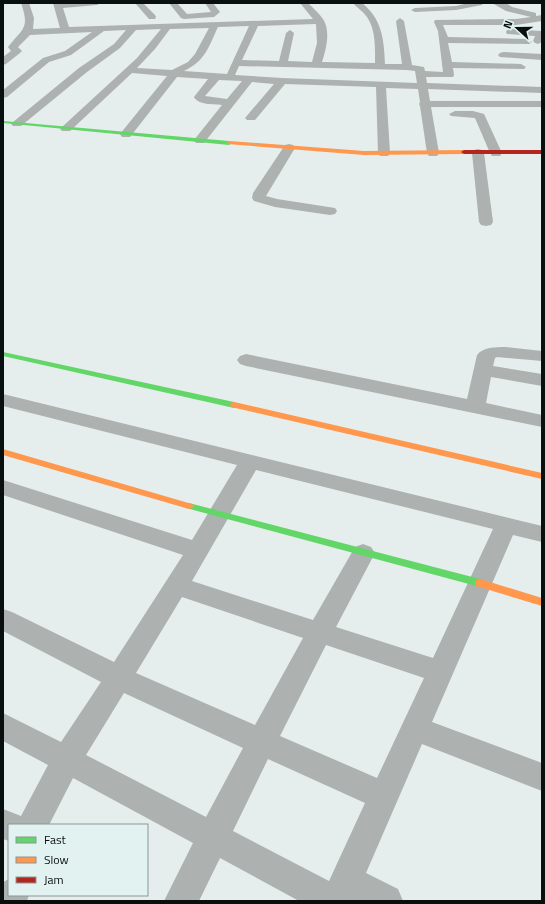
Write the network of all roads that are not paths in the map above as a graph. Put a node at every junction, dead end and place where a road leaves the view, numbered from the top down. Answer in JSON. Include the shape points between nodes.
{"nodes":[{"id":1,"x":25,"y":3,"type":"edge"},
{"id":2,"x":97,"y":3,"type":"edge"},
{"id":3,"x":139,"y":3,"type":"edge"},
{"id":4,"x":173,"y":3,"type":"edge"},
{"id":5,"x":209,"y":3,"type":"edge"},
{"id":6,"x":304,"y":3,"type":"edge"},
{"id":7,"x":357,"y":3,"type":"edge"},
{"id":8,"x":496,"y":3,"type":"edge"},
{"id":9,"x":58,"y":4,"type":"edge"},
{"id":10,"x":456,"y":8,"type":"junction"},
{"id":11,"x":484,"y":9,"type":"edge"},
{"id":12,"x":422,"y":15,"type":"junction"},
{"id":13,"x":137,"y":17,"type":"dead end"},
{"id":14,"x":542,"y":18,"type":"edge"},
{"id":15,"x":320,"y":21,"type":"junction"},
{"id":16,"x":400,"y":21,"type":"dead end"},
{"id":17,"x":502,"y":22,"type":"junction"},
{"id":18,"x":254,"y":24,"type":"junction"},
{"id":19,"x":214,"y":26,"type":"junction"},
{"id":20,"x":166,"y":28,"type":"junction"},
{"id":21,"x":132,"y":29,"type":"junction"},
{"id":22,"x":65,"y":30,"type":"junction"},
{"id":23,"x":100,"y":30,"type":"junction"},
{"id":24,"x":441,"y":31,"type":"junction"},
{"id":25,"x":481,"y":31,"type":"dead end"},
{"id":26,"x":27,"y":32,"type":"junction"},
{"id":27,"x":290,"y":33,"type":"dead end"},
{"id":28,"x":540,"y":41,"type":"edge"},
{"id":29,"x":491,"y":54,"type":"dead end"},
{"id":30,"x":542,"y":56,"type":"edge"},
{"id":31,"x":3,"y":62,"type":"edge"},
{"id":32,"x":236,"y":63,"type":"junction"},
{"id":33,"x":283,"y":64,"type":"junction"},
{"id":34,"x":316,"y":65,"type":"junction"},
{"id":35,"x":380,"y":66,"type":"junction"},
{"id":36,"x":407,"y":67,"type":"junction"},
{"id":37,"x":531,"y":67,"type":"dead end"},
{"id":38,"x":128,"y":70,"type":"junction"},
{"id":39,"x":448,"y":70,"type":"junction"},
{"id":40,"x":175,"y":73,"type":"junction"},
{"id":41,"x":421,"y":74,"type":"junction"},
{"id":42,"x":216,"y":76,"type":"junction"},
{"id":43,"x":229,"y":77,"type":"junction"},
{"id":44,"x":511,"y":77,"type":"dead end"},
{"id":45,"x":250,"y":78,"type":"junction"},
{"id":46,"x":282,"y":81,"type":"junction"},
{"id":47,"x":381,"y":85,"type":"junction"},
{"id":48,"x":421,"y":86,"type":"junction"},
{"id":49,"x":542,"y":90,"type":"edge"},
{"id":50,"x":3,"y":95,"type":"edge"},
{"id":51,"x":230,"y":103,"type":"junction"},
{"id":52,"x":425,"y":109,"type":"junction"},
{"id":53,"x":540,"y":110,"type":"edge"},
{"id":54,"x":511,"y":115,"type":"dead end"},
{"id":55,"x":251,"y":118,"type":"dead end"},
{"id":56,"x":3,"y":122,"type":"edge"},
{"id":57,"x":17,"y":124,"type":"junction"},
{"id":58,"x":66,"y":129,"type":"junction"},
{"id":59,"x":126,"y":134,"type":"junction"},
{"id":60,"x":200,"y":140,"type":"junction"},
{"id":61,"x":289,"y":148,"type":"junction"},
{"id":62,"x":542,"y":152,"type":"edge"},
{"id":63,"x":433,"y":153,"type":"junction"},
{"id":64,"x":478,"y":153,"type":"junction"},
{"id":65,"x":496,"y":153,"type":"junction"},
{"id":66,"x":384,"y":154,"type":"junction"},
{"id":67,"x":330,"y":211,"type":"dead end"},
{"id":68,"x":486,"y":222,"type":"dead end"},
{"id":69,"x":3,"y":354,"type":"edge"},
{"id":70,"x":542,"y":356,"type":"edge"},
{"id":71,"x":246,"y":360,"type":"dead end"},
{"id":72,"x":483,"y":370,"type":"junction"},
{"id":73,"x":542,"y":380,"type":"edge"},
{"id":74,"x":3,"y":400,"type":"edge"},
{"id":75,"x":475,"y":407,"type":"junction"},
{"id":76,"x":542,"y":421,"type":"edge"},
{"id":77,"x":3,"y":452,"type":"edge"},
{"id":78,"x":250,"y":462,"type":"junction"},
{"id":79,"x":542,"y":476,"type":"edge"},
{"id":80,"x":3,"y":487,"type":"edge"},
{"id":81,"x":219,"y":515,"type":"junction"},
{"id":82,"x":506,"y":525,"type":"junction"},
{"id":83,"x":542,"y":534,"type":"edge"},
{"id":84,"x":198,"y":551,"type":"junction"},
{"id":85,"x":363,"y":553,"type":"junction"},
{"id":86,"x":480,"y":583,"type":"junction"},
{"id":87,"x":177,"y":586,"type":"junction"},
{"id":88,"x":542,"y":602,"type":"edge"},
{"id":89,"x":3,"y":619,"type":"edge"},
{"id":90,"x":319,"y":633,"type":"junction"},
{"id":91,"x":440,"y":672,"type":"junction"},
{"id":92,"x":119,"y":678,"type":"junction"},
{"id":93,"x":3,"y":726,"type":"edge"},
{"id":94,"x":415,"y":728,"type":"junction"},
{"id":95,"x":263,"y":742,"type":"junction"},
{"id":96,"x":66,"y":760,"type":"junction"},
{"id":97,"x":542,"y":778,"type":"edge"},
{"id":98,"x":384,"y":796,"type":"junction"},
{"id":99,"x":33,"y":824,"type":"edge"},
{"id":100,"x":212,"y":837,"type":"junction"},
{"id":101,"x":339,"y":894,"type":"edge"},
{"id":102,"x":181,"y":901,"type":"edge"},
{"id":103,"x":386,"y":901,"type":"edge"}],
"edges":[{"from":1,"to":26,"type":"street","via":[[30,18]]},
{"from":2,"to":9,"type":"street"},
{"from":3,"to":13,"type":"street","via":[[156,17]]},
{"from":4,"to":5,"type":"street","via":[[180,16],[214,14],[216,12]]},
{"from":6,"to":15,"type":"street"},
{"from":7,"to":35,"type":"street","via":[[370,14],[379,31]]},
{"from":8,"to":14,"type":"street"},
{"from":9,"to":22,"type":"street","via":[[66,20]]},
{"from":10,"to":11,"type":"street","via":[[468,6]]},
{"from":10,"to":12,"type":"street","via":[[465,13]]},
{"from":10,"to":12,"type":"street","via":[[412,8]]},
{"from":11,"to":17,"type":"street"},
{"from":12,"to":24,"type":"street"},
{"from":14,"to":17,"type":"street","via":[[524,22]]},
{"from":15,"to":18,"type":"street"},
{"from":15,"to":34,"type":"street","via":[[322,39]]},
{"from":16,"to":36,"type":"street"},
{"from":17,"to":24,"type":"street"},
{"from":17,"to":28,"type":"street","via":[[501,32],[538,33]]},
{"from":18,"to":19,"type":"street"},
{"from":18,"to":32,"type":"street"},
{"from":19,"to":20,"type":"street"},
{"from":19,"to":40,"type":"street","via":[[198,57]]},
{"from":20,"to":21,"type":"street"},
{"from":20,"to":38,"type":"street","via":[[152,47]]},
{"from":21,"to":23,"type":"street"},
{"from":21,"to":57,"type":"street","via":[[117,46]]},
{"from":22,"to":23,"type":"street"},
{"from":22,"to":26,"type":"street"},
{"from":23,"to":50,"type":"street","via":[[68,53],[46,60]]},
{"from":24,"to":25,"type":"street"},
{"from":24,"to":28,"type":"street"},
{"from":24,"to":39,"type":"street","via":[[449,53]]},
{"from":26,"to":31,"type":"street","via":[[13,47],[17,51]]},
{"from":27,"to":33,"type":"street"},
{"from":29,"to":30,"type":"street"},
{"from":32,"to":33,"type":"street"},
{"from":32,"to":43,"type":"street"},
{"from":33,"to":34,"type":"street"},
{"from":34,"to":35,"type":"street"},
{"from":35,"to":36,"type":"street"},
{"from":36,"to":41,"type":"street","via":[[420,69]]},
{"from":37,"to":39,"type":"street"},
{"from":38,"to":40,"type":"street"},
{"from":38,"to":58,"type":"street"},
{"from":39,"to":41,"type":"street"},
{"from":39,"to":44,"type":"street"},
{"from":40,"to":42,"type":"street"},
{"from":40,"to":59,"type":"street"},
{"from":41,"to":48,"type":"street"},
{"from":42,"to":43,"type":"street"},
{"from":42,"to":51,"type":"street","via":[[200,99]]},
{"from":43,"to":45,"type":"street"},
{"from":45,"to":46,"type":"street"},
{"from":45,"to":51,"type":"street"},
{"from":46,"to":47,"type":"street"},
{"from":46,"to":55,"type":"street"},
{"from":47,"to":48,"type":"street"},
{"from":47,"to":66,"type":"street"},
{"from":48,"to":49,"type":"street"},
{"from":48,"to":52,"type":"street"},
{"from":51,"to":60,"type":"street"},
{"from":52,"to":53,"type":"street"},
{"from":52,"to":63,"type":"street"},
{"from":52,"to":65,"type":"street","via":[[480,116]]},
{"from":53,"to":54,"type":"street"},
{"from":56,"to":57,"type":"street"},
{"from":57,"to":58,"type":"street"},
{"from":58,"to":59,"type":"street"},
{"from":59,"to":60,"type":"street"},
{"from":60,"to":61,"type":"street"},
{"from":61,"to":66,"type":"street"},
{"from":61,"to":67,"type":"street","via":[[259,198],[275,203]]},
{"from":62,"to":65,"type":"street"},
{"from":63,"to":64,"type":"street"},
{"from":63,"to":66,"type":"street"},
{"from":64,"to":65,"type":"street"},
{"from":64,"to":68,"type":"street"},
{"from":69,"to":79,"type":"street"},
{"from":70,"to":72,"type":"street","via":[[491,352],[486,355]]},
{"from":71,"to":75,"type":"street"},
{"from":72,"to":73,"type":"street"},
{"from":72,"to":75,"type":"street"},
{"from":74,"to":78,"type":"street"},
{"from":75,"to":76,"type":"street"},
{"from":77,"to":81,"type":"street"},
{"from":78,"to":81,"type":"street"},
{"from":78,"to":82,"type":"street"},
{"from":80,"to":84,"type":"street"},
{"from":81,"to":84,"type":"street"},
{"from":81,"to":85,"type":"street"},
{"from":82,"to":83,"type":"street"},
{"from":82,"to":86,"type":"street"},
{"from":84,"to":87,"type":"street"},
{"from":85,"to":86,"type":"street"},
{"from":85,"to":90,"type":"street"},
{"from":86,"to":88,"type":"street"},
{"from":86,"to":91,"type":"street"},
{"from":87,"to":90,"type":"street"},
{"from":87,"to":92,"type":"street"},
{"from":89,"to":92,"type":"street"},
{"from":90,"to":91,"type":"street"},
{"from":90,"to":95,"type":"street"},
{"from":91,"to":94,"type":"street"},
{"from":92,"to":95,"type":"street"},
{"from":92,"to":96,"type":"street"},
{"from":93,"to":96,"type":"street"},
{"from":94,"to":97,"type":"street"},
{"from":94,"to":98,"type":"street"},
{"from":95,"to":98,"type":"street"},
{"from":95,"to":100,"type":"street"},
{"from":96,"to":99,"type":"street"},
{"from":96,"to":100,"type":"street"},
{"from":98,"to":101,"type":"street"},
{"from":100,"to":101,"type":"street"},
{"from":100,"to":102,"type":"street"},
{"from":101,"to":103,"type":"street"}]}
